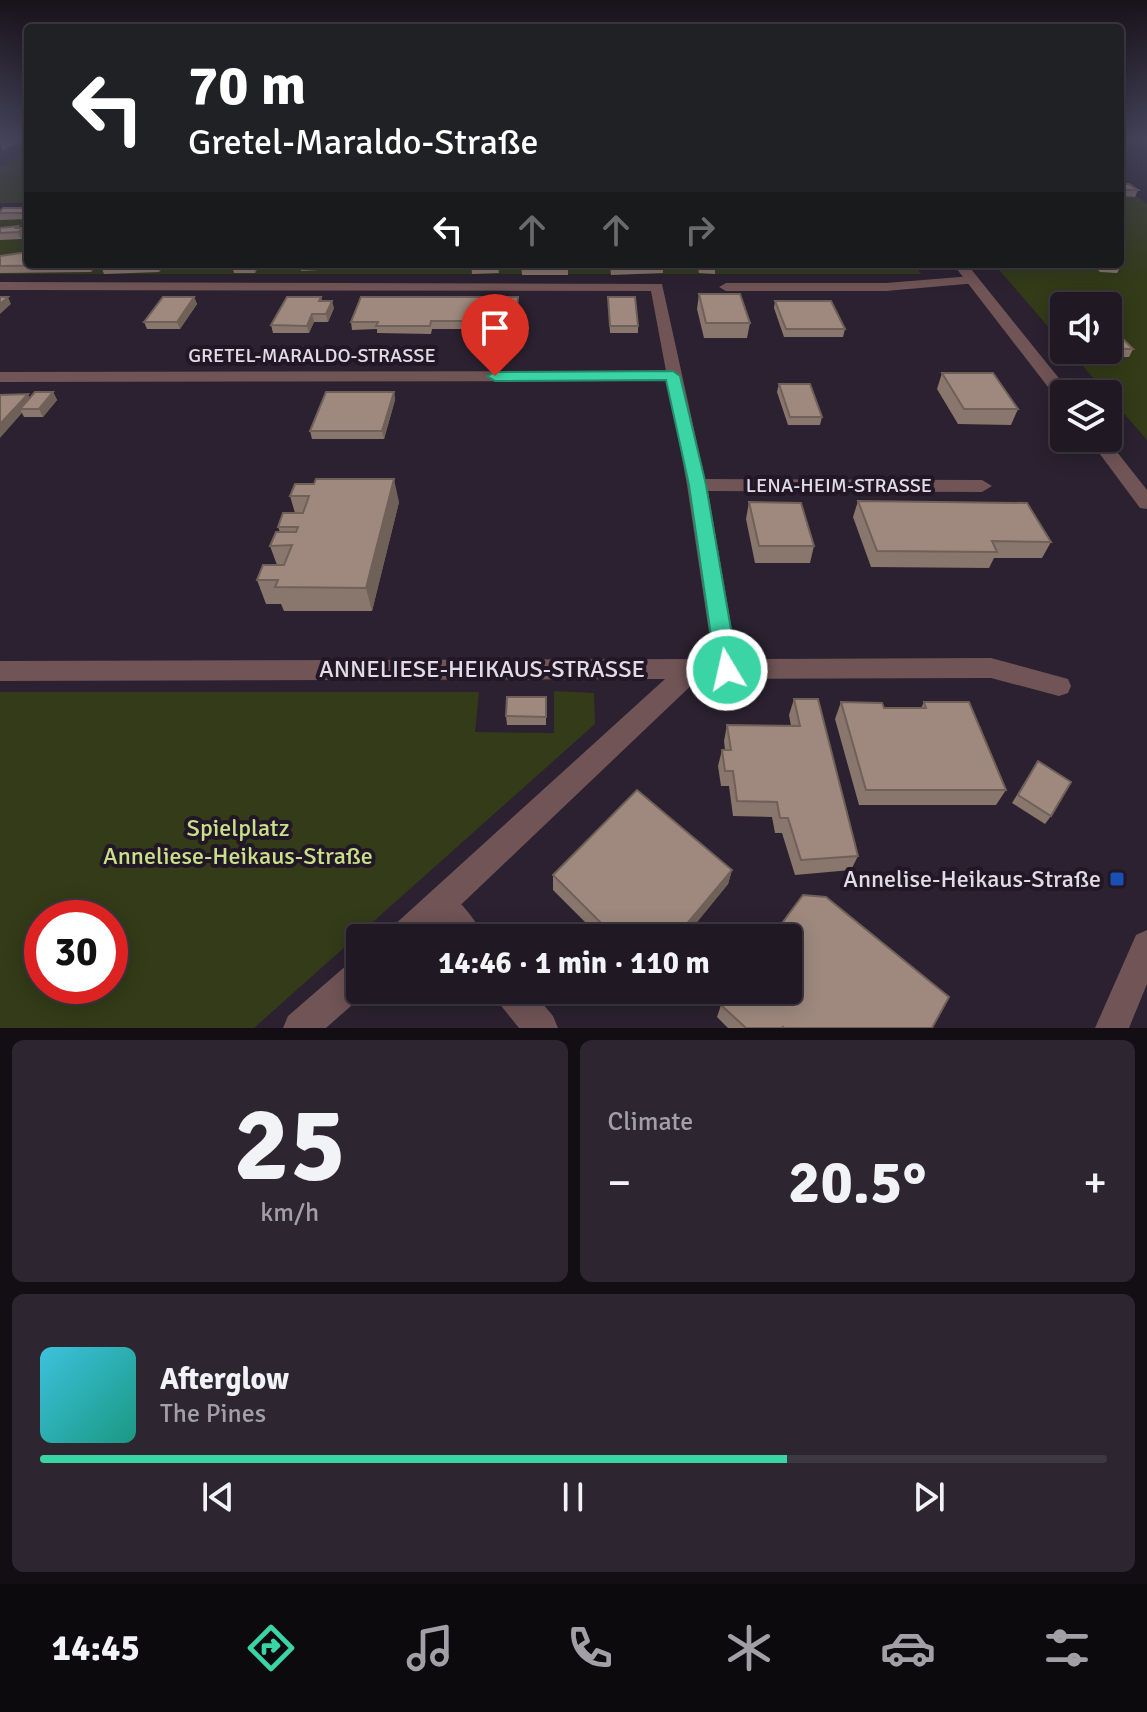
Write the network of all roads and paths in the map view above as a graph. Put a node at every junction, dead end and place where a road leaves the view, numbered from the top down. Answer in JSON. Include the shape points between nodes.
{"nodes":[{"id":1,"x":963,"y":268,"type":"edge"},
{"id":2,"x":972,"y":280,"type":"junction"},
{"id":3,"x":0,"y":286,"type":"edge"},
{"id":4,"x":726,"y":287,"type":"dead end"},
{"id":5,"x":673,"y":376,"type":"junction"},
{"id":6,"x":0,"y":377,"type":"edge"},
{"id":7,"x":1051,"y":380,"type":"edge"},
{"id":8,"x":1108,"y":452,"type":"edge"},
{"id":9,"x":697,"y":485,"type":"junction"},
{"id":10,"x":982,"y":486,"type":"dead end"},
{"id":11,"x":1147,"y":503,"type":"edge"},
{"id":12,"x":694,"y":667,"type":"junction"},
{"id":13,"x":727,"y":670,"type":"junction"},
{"id":14,"x":0,"y":671,"type":"edge"},
{"id":15,"x":1059,"y":686,"type":"dead end"},
{"id":16,"x":441,"y":905,"type":"junction"},
{"id":17,"x":419,"y":924,"type":"edge"},
{"id":18,"x":457,"y":924,"type":"edge"},
{"id":19,"x":1147,"y":946,"type":"edge"},
{"id":20,"x":346,"y":988,"type":"edge"},
{"id":21,"x":521,"y":1004,"type":"edge"},
{"id":22,"x":300,"y":1028,"type":"edge"},
{"id":23,"x":541,"y":1028,"type":"edge"},
{"id":24,"x":1112,"y":1028,"type":"edge"}],
"edges":[{"from":1,"to":2,"type":"street"},
{"from":2,"to":4,"type":"street","via":[[886,287]]},
{"from":2,"to":7,"type":"street"},
{"from":3,"to":5,"type":"street","via":[[657,287]]},
{"from":5,"to":6,"type":"street","name":"GRETEL-MARALDO-STRASSE"},
{"from":5,"to":9,"type":"street"},
{"from":8,"to":11,"type":"street"},
{"from":9,"to":10,"type":"street","name":"LENA-HEIM-STRASSE"},
{"from":9,"to":13,"type":"street"},
{"from":12,"to":13,"type":"street","name":"ANNELIESE-HEIKAUS-STRASSE"},
{"from":12,"to":14,"type":"street","name":"ANNELIESE-HEIKAUS-STRASSE"},
{"from":12,"to":16,"type":"street"},
{"from":13,"to":15,"type":"street","name":"ANNELIESE-HEIKAUS-STRASSE","via":[[991,668]]},
{"from":16,"to":17,"type":"street"},
{"from":16,"to":18,"type":"street"},
{"from":19,"to":24,"type":"street"},
{"from":20,"to":22,"type":"street"},
{"from":21,"to":23,"type":"street"}]}
